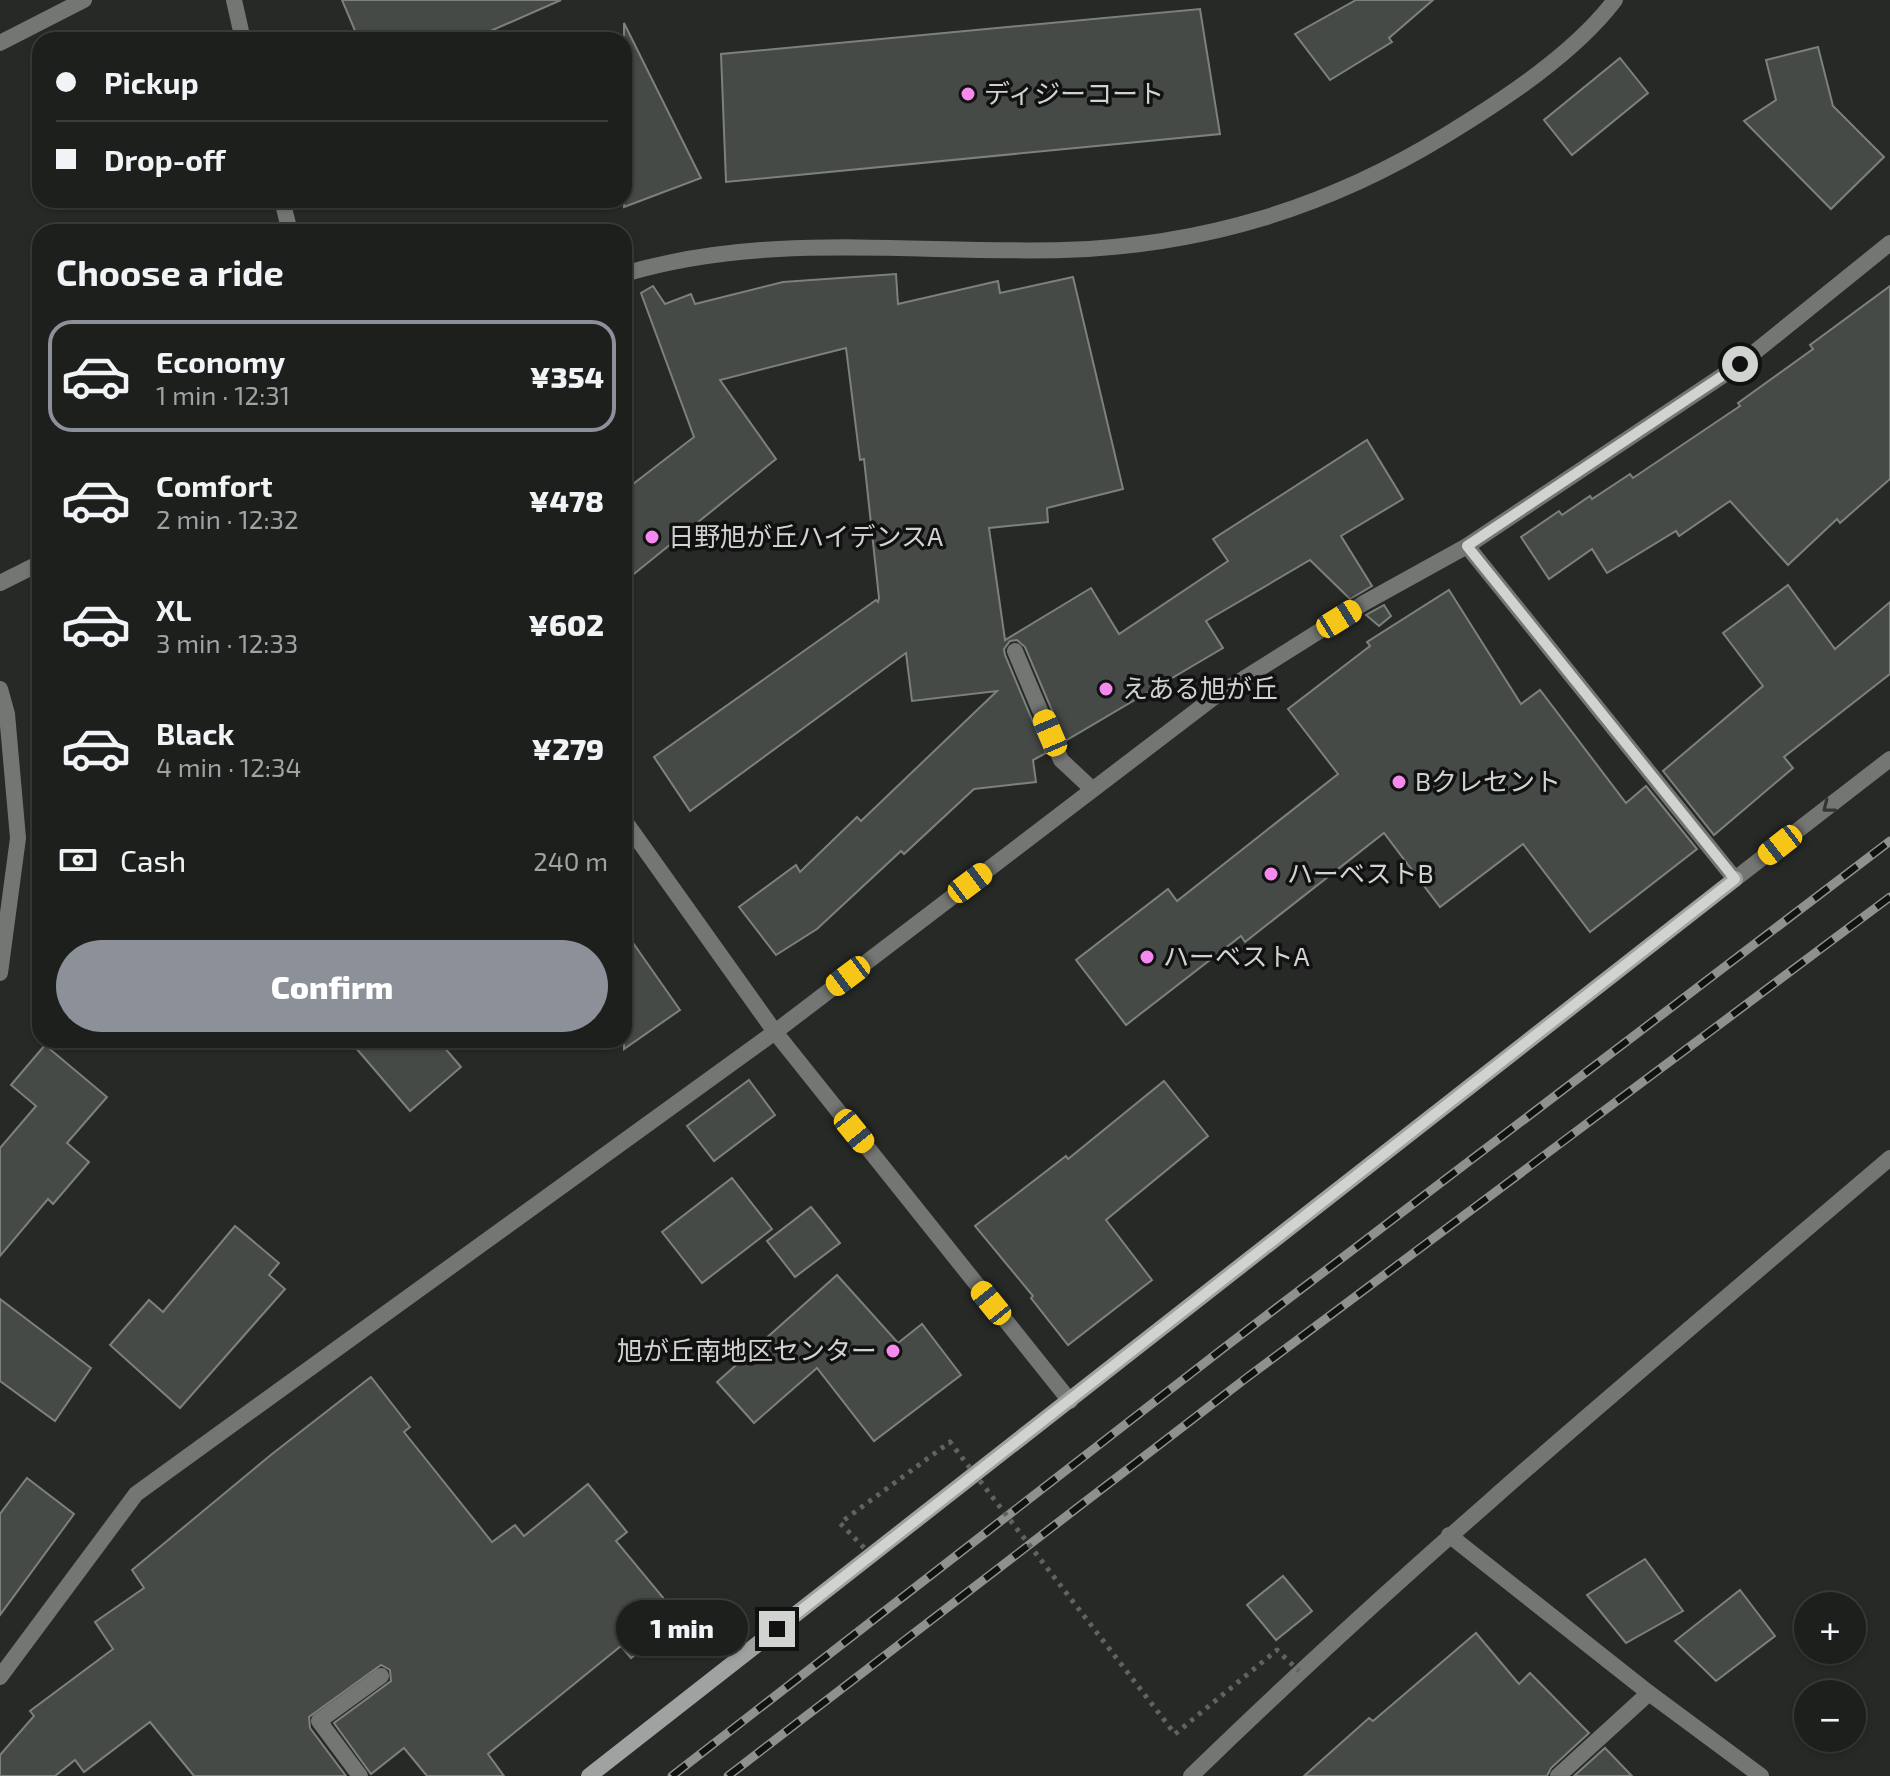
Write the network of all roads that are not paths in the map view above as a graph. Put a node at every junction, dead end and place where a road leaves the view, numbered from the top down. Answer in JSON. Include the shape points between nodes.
{"nodes":[{"id":1,"x":84,"y":0,"type":"edge"},
{"id":2,"x":234,"y":0,"type":"edge"},
{"id":3,"x":1615,"y":0,"type":"edge"},
{"id":4,"x":241,"y":32,"type":"edge"},
{"id":5,"x":0,"y":43,"type":"edge"},
{"id":6,"x":1890,"y":243,"type":"edge"},
{"id":7,"x":632,"y":271,"type":"edge"},
{"id":8,"x":1467,"y":546,"type":"junction"},
{"id":9,"x":32,"y":567,"type":"edge"},
{"id":10,"x":0,"y":583,"type":"edge"},
{"id":11,"x":1015,"y":651,"type":"dead end"},
{"id":12,"x":0,"y":689,"type":"edge"},
{"id":13,"x":1890,"y":759,"type":"edge"},
{"id":14,"x":1092,"y":789,"type":"junction"},
{"id":15,"x":632,"y":831,"type":"edge"},
{"id":16,"x":1735,"y":879,"type":"junction"},
{"id":17,"x":0,"y":973,"type":"edge"},
{"id":18,"x":775,"y":1032,"type":"junction"},
{"id":19,"x":1889,"y":1162,"type":"edge"},
{"id":20,"x":1070,"y":1401,"type":"junction"},
{"id":21,"x":1449,"y":1535,"type":"junction"},
{"id":22,"x":381,"y":1676,"type":"dead end"},
{"id":23,"x":0,"y":1677,"type":"edge"},
{"id":24,"x":1649,"y":1693,"type":"junction"},
{"id":25,"x":360,"y":1776,"type":"edge"},
{"id":26,"x":589,"y":1776,"type":"edge"},
{"id":27,"x":1191,"y":1776,"type":"edge"},
{"id":28,"x":1558,"y":1776,"type":"edge"},
{"id":29,"x":1761,"y":1776,"type":"edge"}],
"edges":[{"from":1,"to":5,"type":"street"},
{"from":2,"to":4,"type":"street"},
{"from":3,"to":7,"type":"street","via":[[1554,60],[1494,106],[1400,163],[1320,199],[1221,232],[1153,244],[1063,250],[752,251]]},
{"from":6,"to":8,"type":"street","via":[[1740,364]]},
{"from":8,"to":14,"type":"street","via":[[1213,698]]},
{"from":8,"to":16,"type":"street"},
{"from":9,"to":10,"type":"street"},
{"from":11,"to":14,"type":"street","via":[[1061,760]]},
{"from":12,"to":17,"type":"street","via":[[18,838]]},
{"from":13,"to":16,"type":"street","one_way":true},
{"from":14,"to":18,"type":"street"},
{"from":15,"to":18,"type":"street"},
{"from":16,"to":20,"type":"street"},
{"from":18,"to":20,"type":"street"},
{"from":18,"to":23,"type":"street","via":[[136,1494]]},
{"from":19,"to":21,"type":"street","via":[[1703,1314]]},
{"from":20,"to":26,"type":"street"},
{"from":21,"to":24,"type":"street"},
{"from":21,"to":27,"type":"street"},
{"from":22,"to":25,"type":"street","via":[[319,1721]]},
{"from":24,"to":28,"type":"street"},
{"from":24,"to":29,"type":"street"}]}
